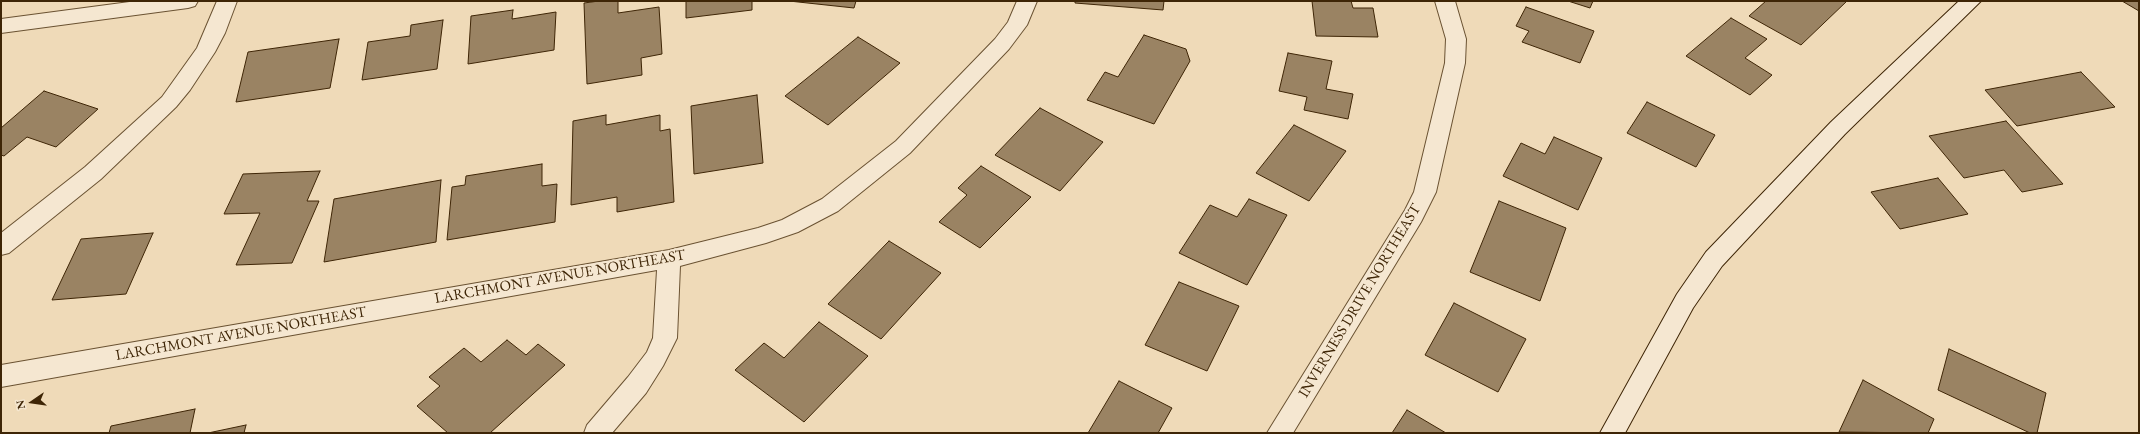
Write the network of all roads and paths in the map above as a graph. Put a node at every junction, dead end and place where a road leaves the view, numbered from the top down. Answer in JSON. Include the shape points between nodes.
{"nodes":[{"id":1,"x":188,"y":1,"type":"edge"},
{"id":2,"x":227,"y":1,"type":"edge"},
{"id":3,"x":1027,"y":1,"type":"edge"},
{"id":4,"x":1445,"y":1,"type":"edge"},
{"id":5,"x":1971,"y":1,"type":"edge"},
{"id":6,"x":1,"y":26,"type":"edge"},
{"id":7,"x":1,"y":246,"type":"edge"},
{"id":8,"x":669,"y":259,"type":"junction"},
{"id":9,"x":1,"y":376,"type":"edge"},
{"id":10,"x":596,"y":433,"type":"edge"},
{"id":11,"x":1279,"y":433,"type":"edge"},
{"id":12,"x":1612,"y":433,"type":"edge"}],
"edges":[{"from":1,"to":6,"type":"street"},
{"from":2,"to":7,"type":"street","via":[[205,52],[169,102],[93,173]]},
{"from":3,"to":8,"type":"street","name":"LARCHMONT AVENUE NORTHEAST","via":[[1017,24],[970,79],[903,147],[830,206],[790,226],[758,237]]},
{"from":4,"to":11,"type":"street","name":"INVERNESS DRIVE NORTHEAST","via":[[1456,39],[1455,63],[1425,192],[1413,216]]},
{"from":5,"to":12,"type":"street","via":[[1838,128],[1714,259],[1685,301]]},
{"from":8,"to":9,"type":"street","name":"LARCHMONT AVENUE NORTHEAST"},
{"from":8,"to":10,"type":"street","via":[[665,338],[637,385]]}]}
